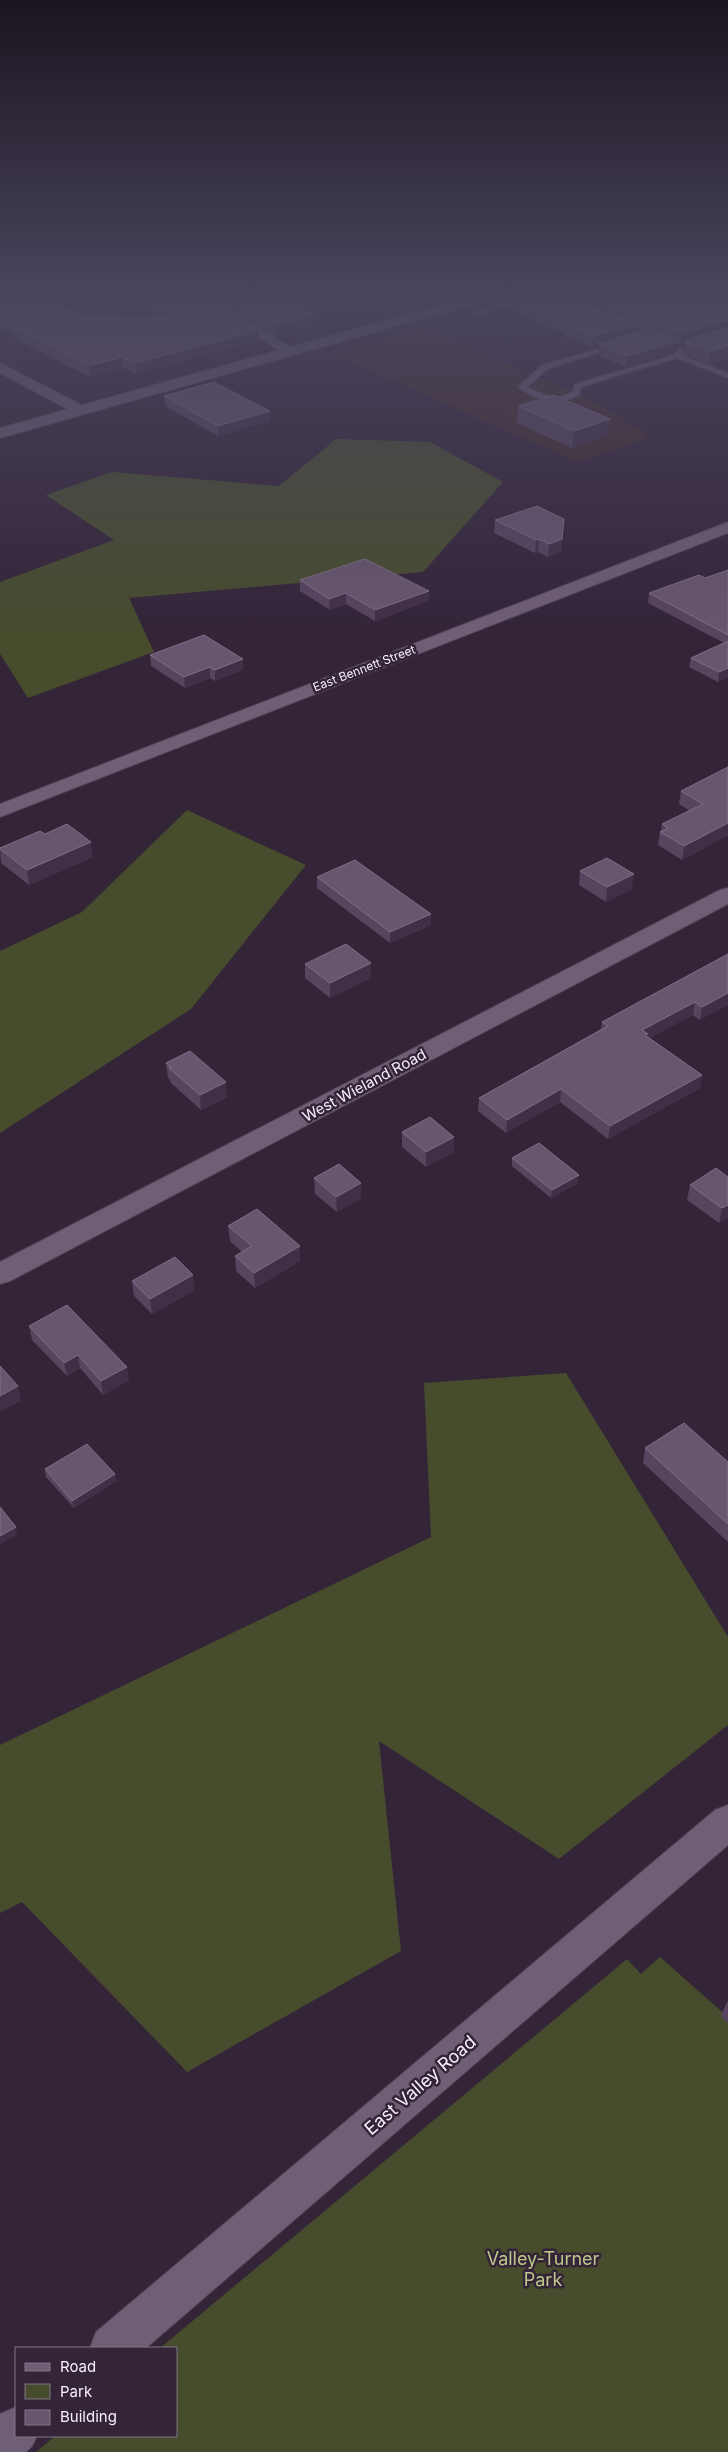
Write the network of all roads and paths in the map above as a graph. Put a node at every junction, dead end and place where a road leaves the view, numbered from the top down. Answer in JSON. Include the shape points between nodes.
{"nodes":[{"id":1,"x":73,"y":406,"type":"edge"},
{"id":2,"x":93,"y":406,"type":"edge"},
{"id":3,"x":80,"y":410,"type":"junction"},
{"id":4,"x":0,"y":433,"type":"edge"},
{"id":5,"x":728,"y":527,"type":"edge"},
{"id":6,"x":0,"y":811,"type":"edge"},
{"id":7,"x":728,"y":895,"type":"edge"},
{"id":8,"x":0,"y":1274,"type":"edge"},
{"id":9,"x":728,"y":1822,"type":"edge"},
{"id":10,"x":113,"y":2347,"type":"edge"},
{"id":11,"x":15,"y":2431,"type":"edge"},
{"id":12,"x":0,"y":2444,"type":"edge"}],
"edges":[{"from":1,"to":3,"type":"street"},
{"from":2,"to":3,"type":"street"},
{"from":3,"to":4,"type":"street"},
{"from":5,"to":6,"type":"street","name":"East Bennett Street"},
{"from":7,"to":8,"type":"street","name":"West Wieland Road"},
{"from":9,"to":10,"type":"street","name":"East Valley Road"},
{"from":11,"to":12,"type":"street"}]}
